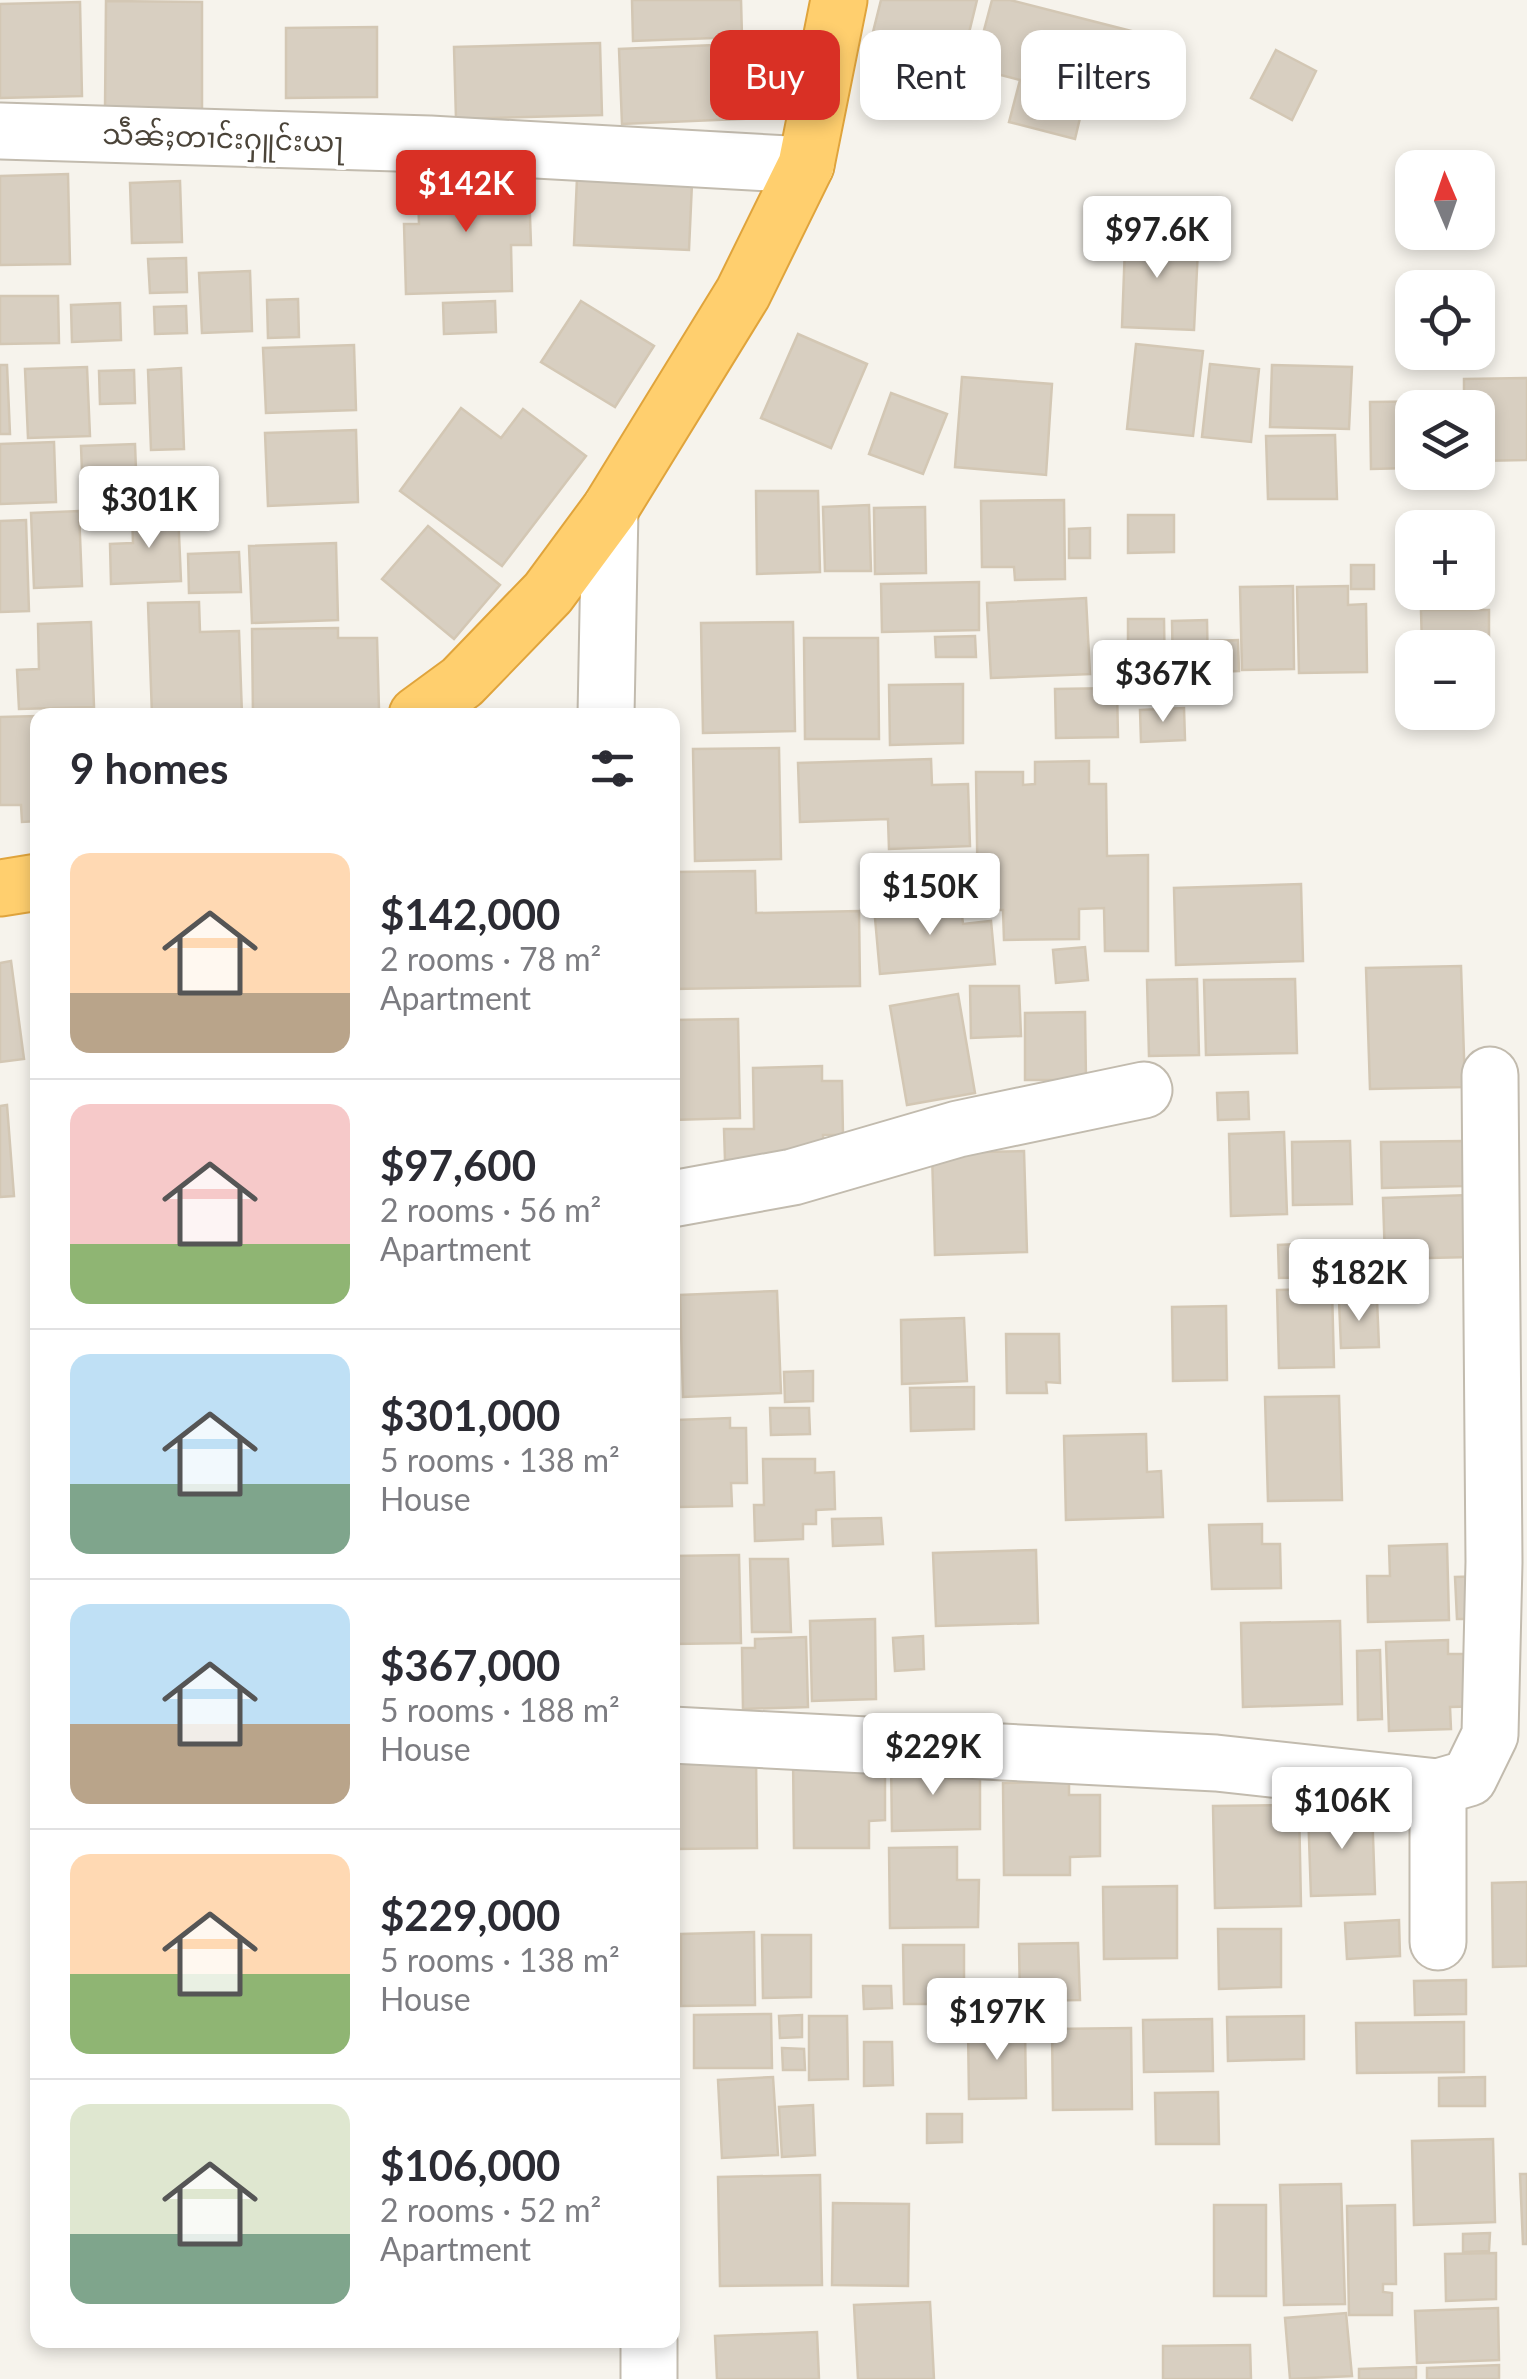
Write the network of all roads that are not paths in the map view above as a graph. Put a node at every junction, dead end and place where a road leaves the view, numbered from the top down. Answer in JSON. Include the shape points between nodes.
{"nodes":[{"id":1,"x":839,"y":0,"type":"edge"},
{"id":2,"x":0,"y":132,"type":"edge"},
{"id":3,"x":806,"y":165,"type":"junction"},
{"id":4,"x":610,"y":509,"type":"junction"},
{"id":5,"x":427,"y":708,"type":"edge"},
{"id":6,"x":606,"y":708,"type":"edge"},
{"id":7,"x":30,"y":883,"type":"edge"},
{"id":8,"x":0,"y":888,"type":"edge"},
{"id":9,"x":1490,"y":1075,"type":"dead end"},
{"id":10,"x":1144,"y":1090,"type":"dead end"},
{"id":11,"x":680,"y":1197,"type":"edge"},
{"id":12,"x":680,"y":1735,"type":"edge"},
{"id":13,"x":1438,"y":1787,"type":"junction"},
{"id":14,"x":1438,"y":1942,"type":"dead end"},
{"id":15,"x":649,"y":2348,"type":"edge"},
{"id":16,"x":650,"y":2379,"type":"edge"}],
"edges":[{"from":1,"to":3,"type":"highway"},
{"from":2,"to":3,"type":"street","name":"သဵၼ်ႈတၢင်းႁူင်းယႃ","via":[[430,144]]},
{"from":3,"to":4,"type":"highway","via":[[743,293]]},
{"from":4,"to":5,"type":"highway","via":[[548,593],[462,682]]},
{"from":4,"to":6,"type":"street"},
{"from":7,"to":8,"type":"highway"},
{"from":9,"to":13,"type":"street","via":[[1490,1735],[1469,1778]]},
{"from":10,"to":11,"type":"street","via":[[958,1129],[792,1177]]},
{"from":12,"to":13,"type":"street","via":[[1216,1764]]},
{"from":13,"to":14,"type":"street"},
{"from":15,"to":16,"type":"street"}]}
